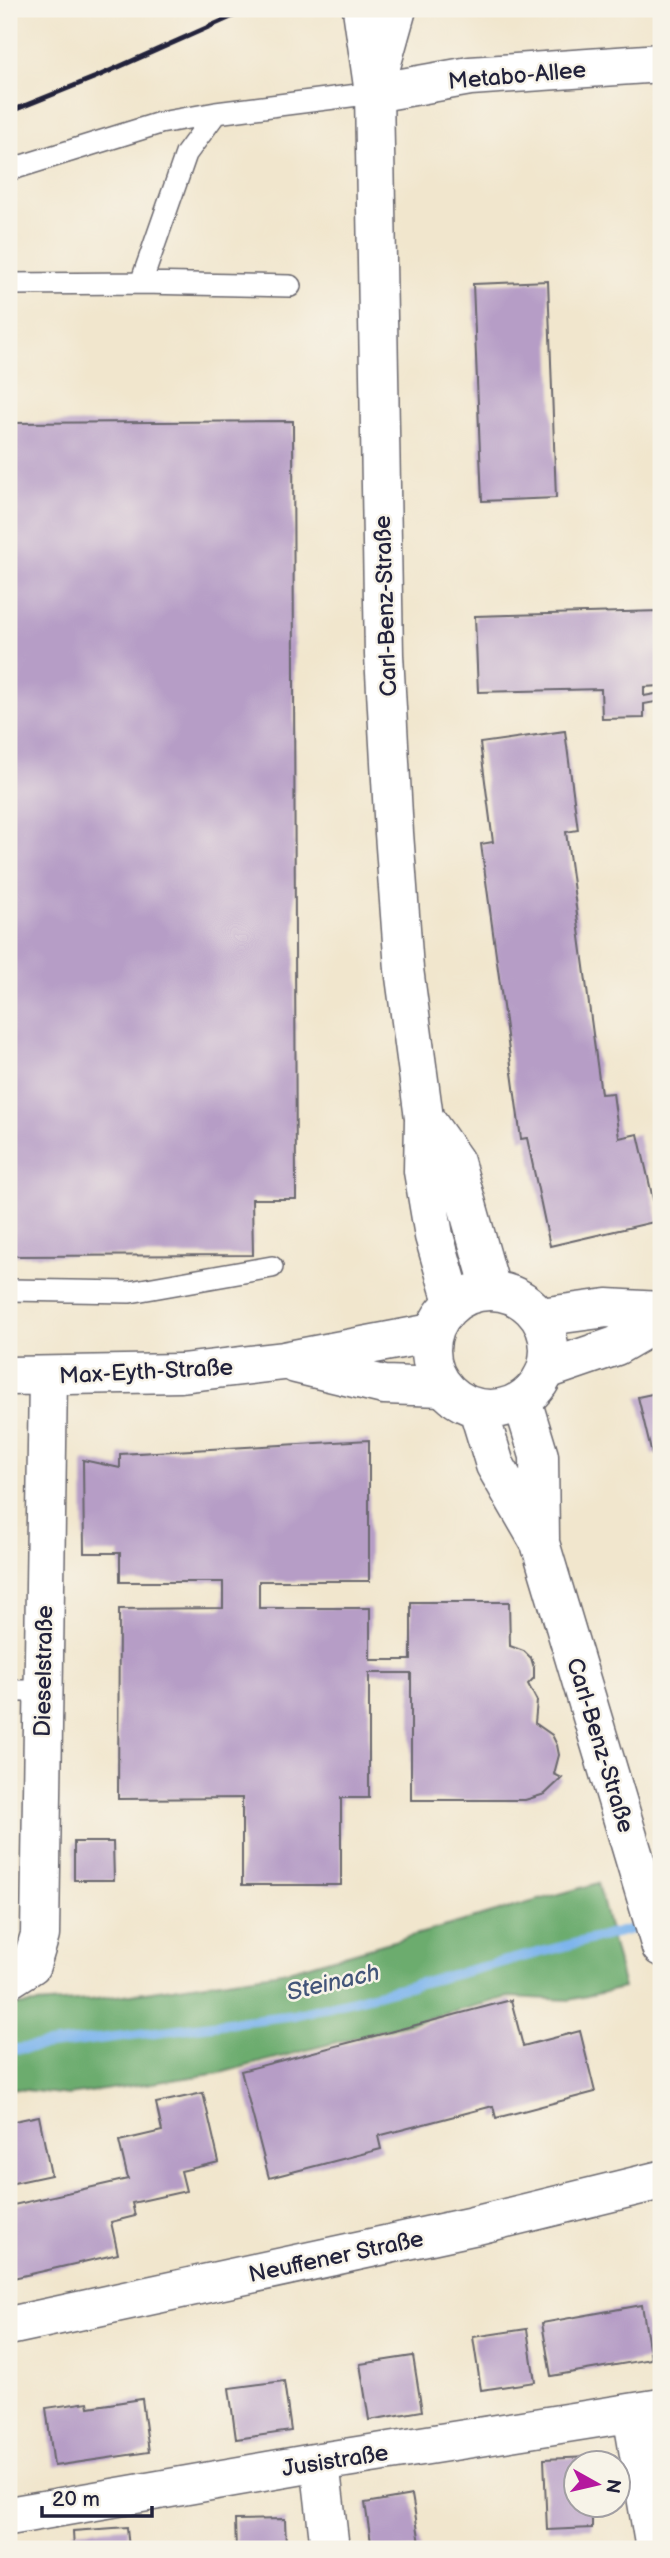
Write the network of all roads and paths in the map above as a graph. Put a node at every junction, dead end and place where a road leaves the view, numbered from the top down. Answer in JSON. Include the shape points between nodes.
{"nodes":[{"id":1,"x":362,"y":9,"type":"edge"},
{"id":2,"x":397,"y":9,"type":"edge"},
{"id":3,"x":661,"y":63,"type":"edge"},
{"id":4,"x":373,"y":93,"type":"junction"},
{"id":5,"x":216,"y":113,"type":"junction"},
{"id":6,"x":9,"y":170,"type":"edge"},
{"id":7,"x":9,"y":284,"type":"edge"},
{"id":8,"x":141,"y":284,"type":"junction"},
{"id":9,"x":290,"y":286,"type":"dead end"},
{"id":10,"x":424,"y":1118,"type":"junction"},
{"id":11,"x":272,"y":1267,"type":"dead end"},
{"id":12,"x":491,"y":1289,"type":"junction"},
{"id":13,"x":9,"y":1290,"type":"edge"},
{"id":14,"x":453,"y":1302,"type":"junction"},
{"id":15,"x":661,"y":1311,"type":"edge"},
{"id":16,"x":540,"y":1317,"type":"junction"},
{"id":17,"x":661,"y":1321,"type":"edge"},
{"id":18,"x":432,"y":1333,"type":"junction"},
{"id":19,"x":284,"y":1361,"type":"junction"},
{"id":20,"x":546,"y":1370,"type":"junction"},
{"id":21,"x":9,"y":1376,"type":"edge"},
{"id":22,"x":48,"y":1376,"type":"junction"},
{"id":23,"x":443,"y":1387,"type":"junction"},
{"id":24,"x":522,"y":1400,"type":"junction"},
{"id":25,"x":478,"y":1409,"type":"junction"},
{"id":26,"x":540,"y":1543,"type":"junction"},
{"id":27,"x":26,"y":1691,"type":"edge"},
{"id":28,"x":661,"y":1947,"type":"edge"},
{"id":29,"x":20,"y":1972,"type":"edge"},
{"id":30,"x":661,"y":2180,"type":"edge"},
{"id":31,"x":9,"y":2326,"type":"edge"},
{"id":32,"x":647,"y":2411,"type":"edge"},
{"id":33,"x":320,"y":2462,"type":"junction"},
{"id":34,"x":9,"y":2516,"type":"edge"},
{"id":35,"x":330,"y":2549,"type":"edge"},
{"id":36,"x":654,"y":2549,"type":"edge"}],
"edges":[{"from":1,"to":4,"type":"street"},
{"from":2,"to":4,"type":"street"},
{"from":3,"to":4,"type":"street","name":"Metabo-Allee","via":[[470,76]]},
{"from":4,"to":5,"type":"lane"},
{"from":4,"to":10,"type":"street","name":"Carl-Benz-Straße","via":[[384,655],[404,969]]},
{"from":5,"to":6,"type":"lane","via":[[160,123]]},
{"from":5,"to":8,"type":"lane","via":[[186,154]]},
{"from":7,"to":8,"type":"lane"},
{"from":8,"to":9,"type":"lane"},
{"from":10,"to":12,"type":"street","name":"Carl-Benz-Straße","via":[[455,1162]]},
{"from":10,"to":14,"type":"street","name":"Carl-Benz-Straße","via":[[423,1171],[434,1236]]},
{"from":11,"to":13,"type":"lane","via":[[130,1292]]},
{"from":12,"to":14,"type":"street","via":[[471,1292]]},
{"from":12,"to":16,"type":"street","via":[[519,1297]]},
{"from":14,"to":18,"type":"street"},
{"from":15,"to":16,"type":"street","via":[[607,1308]]},
{"from":16,"to":20,"type":"street","via":[[549,1342]]},
{"from":17,"to":20,"type":"street","via":[[616,1346]]},
{"from":18,"to":19,"type":"street","name":"Max-Eyth-Straße"},
{"from":18,"to":23,"type":"street","via":[[431,1361]]},
{"from":19,"to":22,"type":"street","name":"Max-Eyth-Straße","via":[[181,1373]]},
{"from":19,"to":23,"type":"street","name":"Max-Eyth-Straße","via":[[384,1385]]},
{"from":20,"to":24,"type":"street","via":[[537,1387]]},
{"from":21,"to":22,"type":"street","name":"Max-Eyth-Straße"},
{"from":22,"to":27,"type":"street","name":"Dieselstraße"},
{"from":23,"to":25,"type":"street","via":[[458,1401]]},
{"from":24,"to":25,"type":"street","via":[[501,1409]]},
{"from":24,"to":26,"type":"street","name":"Carl-Benz-Straße","via":[[539,1456]]},
{"from":25,"to":26,"type":"street","name":"Carl-Benz-Straße","via":[[495,1465]]},
{"from":26,"to":28,"type":"street","name":"Carl-Benz-Straße"},
{"from":27,"to":29,"type":"street","name":"Dieselstraße","via":[[40,1935]]},
{"from":30,"to":31,"type":"street","name":"Neuffener Straße","via":[[473,2226]]},
{"from":32,"to":33,"type":"street","name":"Jusistraße"},
{"from":32,"to":36,"type":"street"},
{"from":33,"to":34,"type":"street","name":"Jusistraße"},
{"from":33,"to":35,"type":"street"}]}
